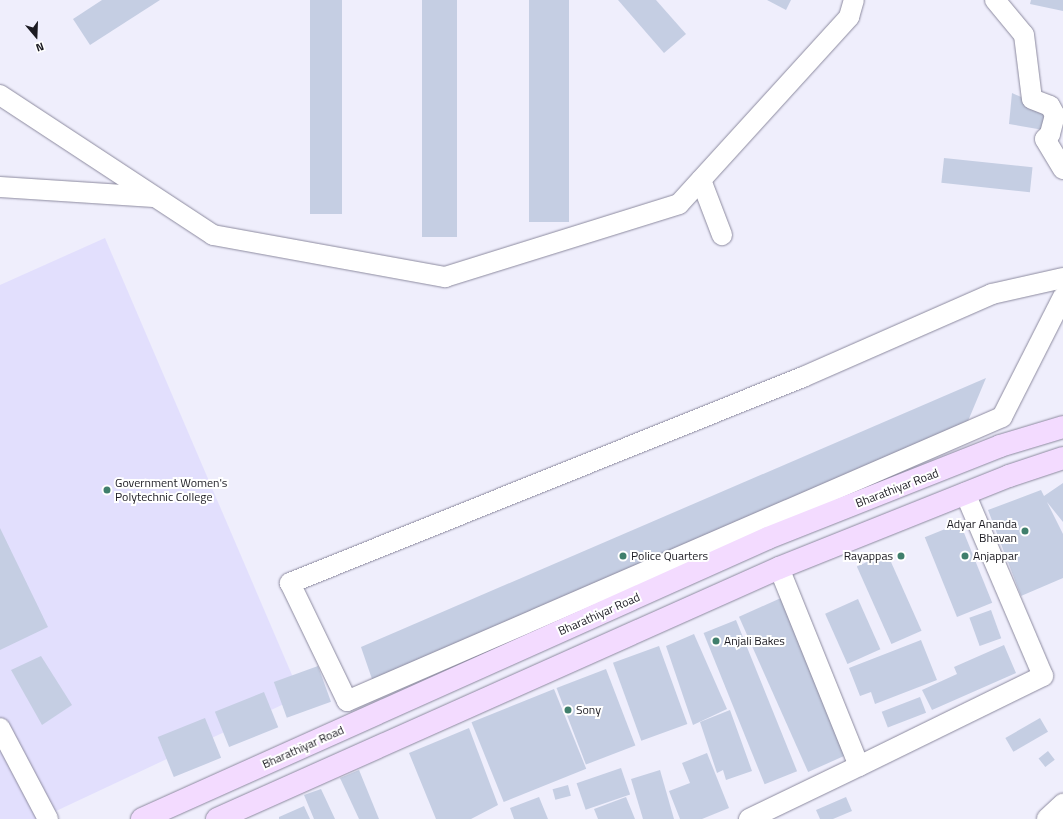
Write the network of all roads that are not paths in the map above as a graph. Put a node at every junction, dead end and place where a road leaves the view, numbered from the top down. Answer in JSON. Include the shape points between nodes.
{"nodes":[{"id":1,"x":854,"y":0,"type":"edge"},
{"id":2,"x":995,"y":0,"type":"edge"},
{"id":3,"x":0,"y":95,"type":"edge"},
{"id":4,"x":1063,"y":169,"type":"edge"},
{"id":5,"x":701,"y":180,"type":"junction"},
{"id":6,"x":0,"y":187,"type":"edge"},
{"id":7,"x":154,"y":197,"type":"junction"},
{"id":8,"x":722,"y":235,"type":"dead end"},
{"id":9,"x":1063,"y":278,"type":"edge"},
{"id":10,"x":1063,"y":297,"type":"edge"},
{"id":11,"x":1063,"y":427,"type":"edge"},
{"id":12,"x":1063,"y":458,"type":"edge"},
{"id":13,"x":965,"y":493,"type":"junction"},
{"id":14,"x":779,"y":568,"type":"junction"},
{"id":15,"x":0,"y":728,"type":"edge"},
{"id":16,"x":859,"y":766,"type":"junction"},
{"id":17,"x":1063,"y":805,"type":"edge"},
{"id":18,"x":152,"y":817,"type":"edge"},
{"id":19,"x":48,"y":819,"type":"edge"},
{"id":20,"x":217,"y":819,"type":"edge"},
{"id":21,"x":749,"y":819,"type":"edge"},
{"id":22,"x":1048,"y":819,"type":"edge"}],
"edges":[{"from":1,"to":5,"type":"street","via":[[849,17]]},
{"from":2,"to":4,"type":"street","via":[[1024,35],[1032,99],[1050,106],[1054,115],[1050,134],[1045,139]]},
{"from":3,"to":7,"type":"street"},
{"from":5,"to":7,"type":"street","via":[[679,204],[445,277],[213,235]]},
{"from":5,"to":8,"type":"street"},
{"from":6,"to":7,"type":"street"},
{"from":9,"to":10,"type":"street","via":[[985,297],[803,377],[290,583],[347,701],[1002,417]]},
{"from":11,"to":18,"type":"main road","name":"Bharathiyar Road","via":[[1000,446],[768,538]]},
{"from":12,"to":13,"type":"main road"},
{"from":13,"to":14,"type":"main road"},
{"from":13,"to":16,"type":"street","via":[[1043,676]]},
{"from":14,"to":16,"type":"street"},
{"from":14,"to":20,"type":"main road"},
{"from":15,"to":19,"type":"street"},
{"from":16,"to":21,"type":"street"},
{"from":17,"to":22,"type":"street"}]}
